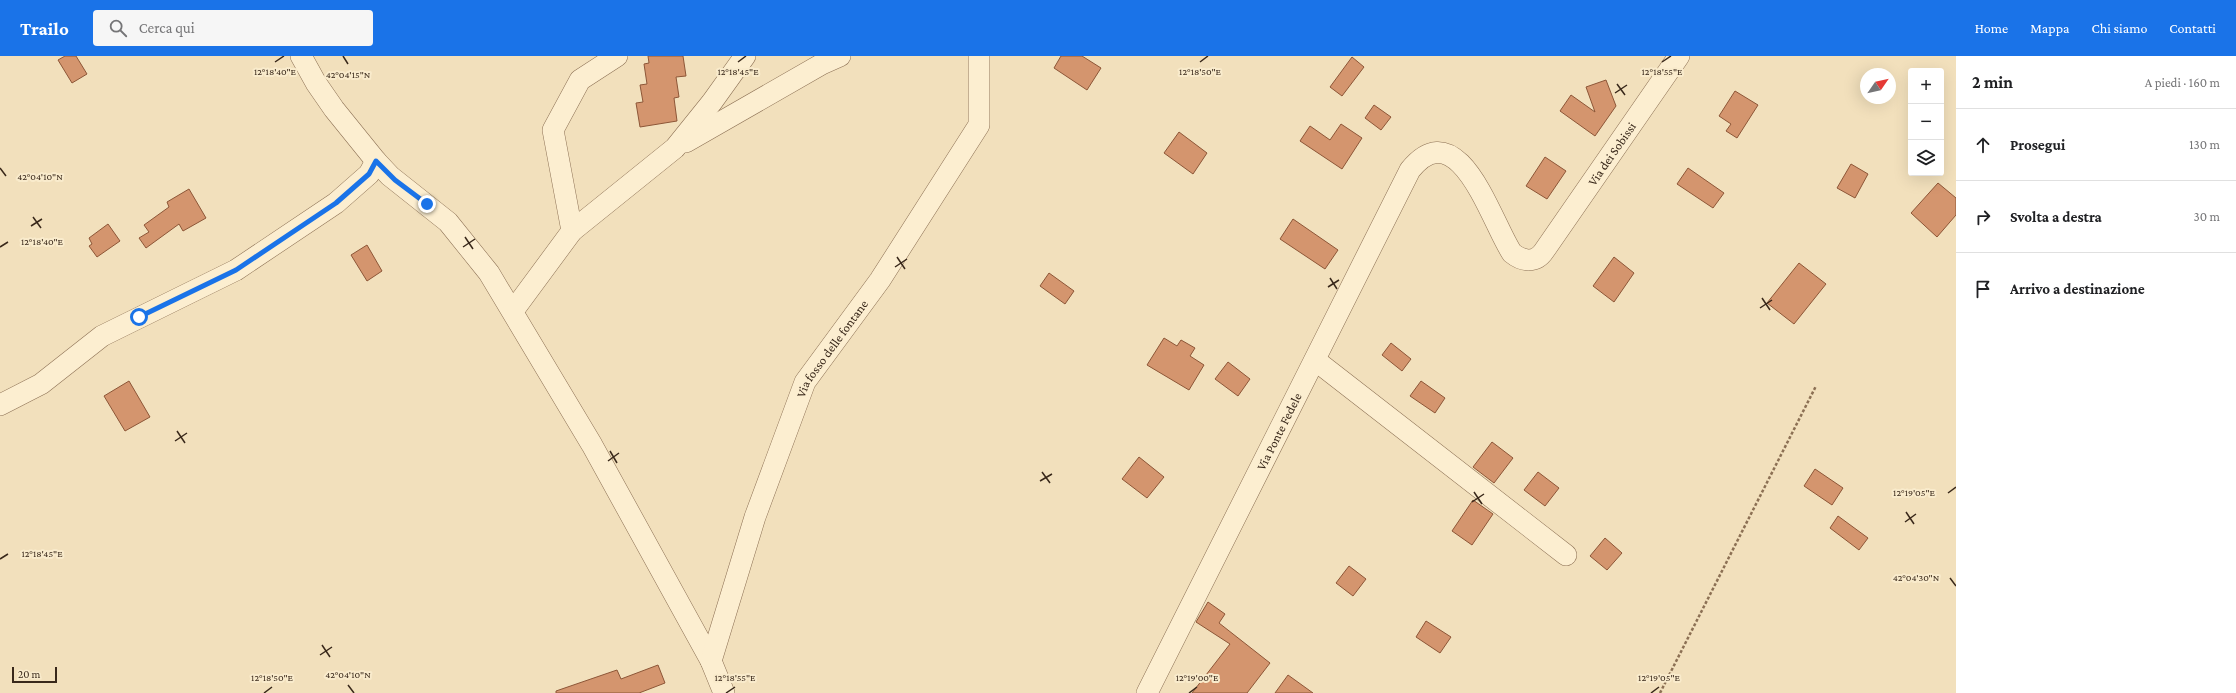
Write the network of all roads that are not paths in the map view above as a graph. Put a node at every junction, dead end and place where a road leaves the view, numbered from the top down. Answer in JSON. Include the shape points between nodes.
{"nodes":[{"id":1,"x":301,"y":56,"type":"edge"},
{"id":2,"x":617,"y":56,"type":"edge"},
{"id":3,"x":745,"y":56,"type":"edge"},
{"id":4,"x":840,"y":56,"type":"edge"},
{"id":5,"x":979,"y":56,"type":"edge"},
{"id":6,"x":1679,"y":56,"type":"edge"},
{"id":7,"x":675,"y":148,"type":"junction"},
{"id":8,"x":376,"y":161,"type":"junction"},
{"id":9,"x":1410,"y":170,"type":"joint"},
{"id":10,"x":572,"y":231,"type":"junction"},
{"id":11,"x":513,"y":311,"type":"junction"},
{"id":12,"x":1315,"y":360,"type":"junction"},
{"id":13,"x":0,"y":405,"type":"edge"},
{"id":14,"x":1566,"y":555,"type":"dead end"},
{"id":15,"x":711,"y":661,"type":"junction"},
{"id":16,"x":724,"y":693,"type":"edge"},
{"id":17,"x":1148,"y":693,"type":"edge"}],
"edges":[{"from":1,"to":8,"type":"street","via":[[320,90]]},
{"from":2,"to":10,"type":"street","via":[[580,80],[553,130]]},
{"from":3,"to":7,"type":"street"},
{"from":4,"to":7,"type":"street"},
{"from":5,"to":15,"type":"street","name":"Via fosso delle fontane","via":[[979,125],[880,280],[805,382],[755,517]]},
{"from":6,"to":9,"type":"street","name":"Via dei Sobissi","via":[[1544,251],[1536,258],[1519,259],[1512,254],[1470,175],[1454,156],[1443,152],[1425,156]]},
{"from":7,"to":10,"type":"street"},
{"from":8,"to":11,"type":"street","via":[[458,233],[489,273]]},
{"from":8,"to":13,"type":"street","via":[[369,174],[336,203],[236,270],[102,336],[41,384]]},
{"from":9,"to":12,"type":"street","name":"Via Ponte Fedele"},
{"from":10,"to":11,"type":"street"},
{"from":11,"to":15,"type":"street","via":[[592,445]]},
{"from":12,"to":14,"type":"street"},
{"from":12,"to":17,"type":"street","name":"Via Ponte Fedele"},
{"from":15,"to":16,"type":"street"}]}
